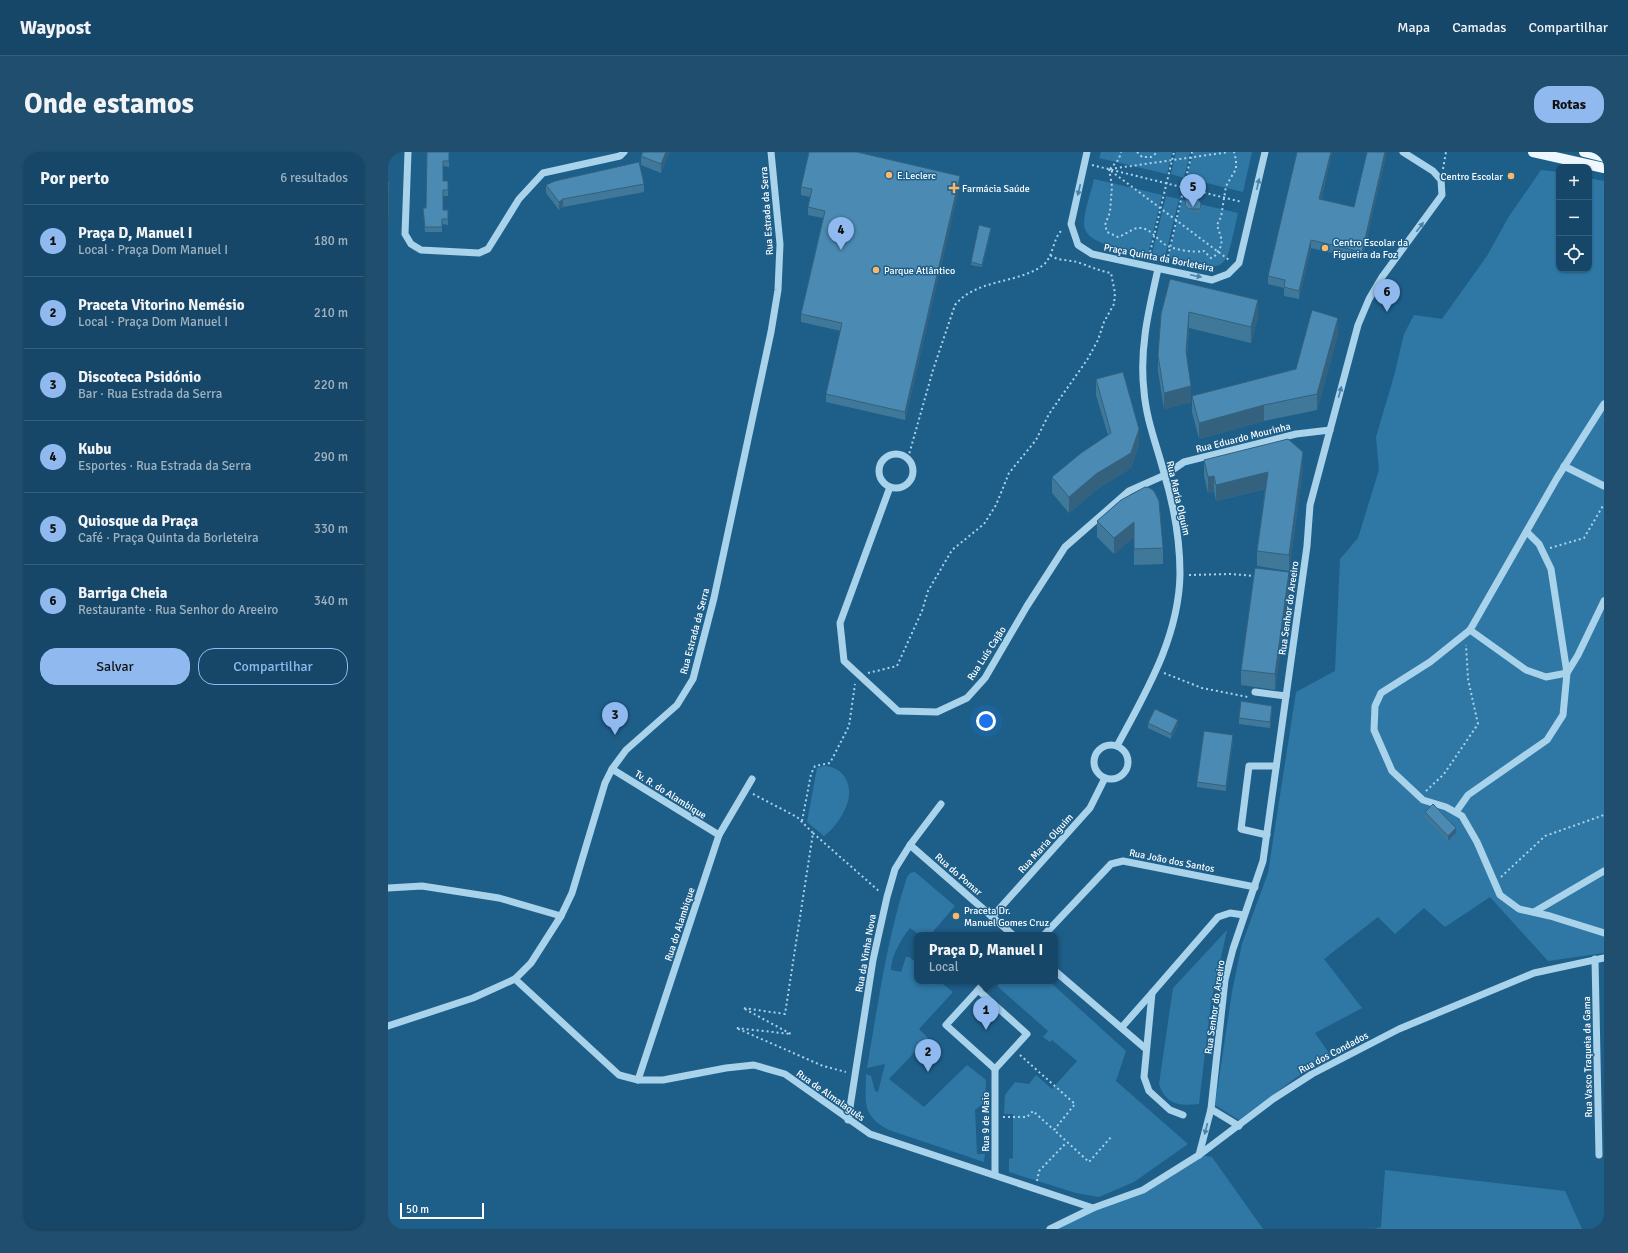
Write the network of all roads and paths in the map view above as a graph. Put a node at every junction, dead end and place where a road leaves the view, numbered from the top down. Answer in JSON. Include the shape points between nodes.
{"nodes":[{"id":1,"x":408,"y":152,"type":"edge"},
{"id":2,"x":624,"y":152,"type":"edge"},
{"id":3,"x":772,"y":152,"type":"edge"},
{"id":4,"x":1087,"y":152,"type":"edge"},
{"id":5,"x":1121,"y":152,"type":"edge"},
{"id":6,"x":1137,"y":152,"type":"edge"},
{"id":7,"x":1158,"y":152,"type":"edge"},
{"id":8,"x":1174,"y":152,"type":"edge"},
{"id":9,"x":1192,"y":152,"type":"edge"},
{"id":10,"x":1229,"y":152,"type":"edge"},
{"id":11,"x":1234,"y":152,"type":"edge"},
{"id":12,"x":1265,"y":152,"type":"edge"},
{"id":13,"x":1403,"y":152,"type":"edge"},
{"id":14,"x":1446,"y":152,"type":"edge"},
{"id":15,"x":1533,"y":152,"type":"edge"},
{"id":16,"x":1584,"y":152,"type":"edge"},
{"id":17,"x":1604,"y":157,"type":"edge"},
{"id":18,"x":1190,"y":158,"type":"junction"},
{"id":19,"x":1172,"y":160,"type":"junction"},
{"id":20,"x":1085,"y":163,"type":"junction"},
{"id":21,"x":1604,"y":168,"type":"edge"},
{"id":22,"x":1109,"y":170,"type":"junction"},
{"id":23,"x":1441,"y":180,"type":"junction"},
{"id":24,"x":1166,"y":184,"type":"junction"},
{"id":25,"x":1184,"y":188,"type":"junction"},
{"id":26,"x":1223,"y":197,"type":"junction"},
{"id":27,"x":1242,"y":202,"type":"dead end"},
{"id":28,"x":1161,"y":208,"type":"junction"},
{"id":29,"x":1176,"y":220,"type":"junction"},
{"id":30,"x":1071,"y":224,"type":"junction"},
{"id":31,"x":1155,"y":235,"type":"junction"},
{"id":32,"x":1170,"y":246,"type":"junction"},
{"id":33,"x":1218,"y":252,"type":"junction"},
{"id":34,"x":1050,"y":255,"type":"junction"},
{"id":35,"x":1147,"y":266,"type":"junction"},
{"id":36,"x":1236,"y":266,"type":"junction"},
{"id":37,"x":1162,"y":269,"type":"junction"},
{"id":38,"x":1604,"y":404,"type":"edge"},
{"id":39,"x":1330,"y":430,"type":"junction"},
{"id":40,"x":908,"y":458,"type":"junction"},
{"id":41,"x":1564,"y":466,"type":"junction"},
{"id":42,"x":1165,"y":475,"type":"junction"},
{"id":43,"x":1604,"y":486,"type":"edge"},
{"id":44,"x":890,"y":487,"type":"junction"},
{"id":45,"x":1604,"y":504,"type":"edge"},
{"id":46,"x":1527,"y":532,"type":"junction"},
{"id":47,"x":1542,"y":550,"type":"junction"},
{"id":48,"x":1180,"y":576,"type":"junction"},
{"id":49,"x":1259,"y":576,"type":"edge"},
{"id":50,"x":1604,"y":601,"type":"edge"},
{"id":51,"x":1468,"y":632,"type":"junction"},
{"id":52,"x":1157,"y":670,"type":"junction"},
{"id":53,"x":1567,"y":672,"type":"junction"},
{"id":54,"x":858,"y":674,"type":"junction"},
{"id":55,"x":1252,"y":694,"type":"joint"},
{"id":56,"x":1286,"y":696,"type":"junction"},
{"id":57,"x":1117,"y":746,"type":"junction"},
{"id":58,"x":1276,"y":766,"type":"junction"},
{"id":59,"x":612,"y":769,"type":"junction"},
{"id":60,"x":1105,"y":778,"type":"junction"},
{"id":61,"x":752,"y":779,"type":"dead end"},
{"id":62,"x":745,"y":790,"type":"junction"},
{"id":63,"x":1420,"y":797,"type":"junction"},
{"id":64,"x":941,"y":804,"type":"dead end"},
{"id":65,"x":1456,"y":812,"type":"junction"},
{"id":66,"x":1604,"y":815,"type":"edge"},
{"id":67,"x":802,"y":821,"type":"junction"},
{"id":68,"x":813,"y":833,"type":"junction"},
{"id":69,"x":1267,"y":834,"type":"junction"},
{"id":70,"x":719,"y":835,"type":"junction"},
{"id":71,"x":910,"y":845,"type":"junction"},
{"id":72,"x":1604,"y":872,"type":"edge"},
{"id":73,"x":1494,"y":883,"type":"junction"},
{"id":74,"x":1255,"y":887,"type":"junction"},
{"id":75,"x":388,"y":888,"type":"edge"},
{"id":76,"x":887,"y":897,"type":"junction"},
{"id":77,"x":1534,"y":912,"type":"junction"},
{"id":78,"x":1244,"y":915,"type":"junction"},
{"id":79,"x":561,"y":916,"type":"junction"},
{"id":80,"x":992,"y":917,"type":"junction"},
{"id":81,"x":1010,"y":932,"type":"edge"},
{"id":82,"x":1047,"y":932,"type":"edge"},
{"id":83,"x":1604,"y":933,"type":"edge"},
{"id":84,"x":1604,"y":958,"type":"edge"},
{"id":85,"x":1595,"y":959,"type":"junction"},
{"id":86,"x":1058,"y":974,"type":"edge"},
{"id":87,"x":515,"y":979,"type":"junction"},
{"id":88,"x":983,"y":984,"type":"edge"},
{"id":89,"x":978,"y":990,"type":"junction"},
{"id":90,"x":1152,"y":993,"type":"junction"},
{"id":91,"x":388,"y":1026,"type":"edge"},
{"id":92,"x":1122,"y":1027,"type":"junction"},
{"id":93,"x":1013,"y":1049,"type":"junction"},
{"id":94,"x":1146,"y":1049,"type":"junction"},
{"id":95,"x":994,"y":1069,"type":"junction"},
{"id":96,"x":855,"y":1074,"type":"junction"},
{"id":97,"x":1601,"y":1079,"type":"edge"},
{"id":98,"x":638,"y":1080,"type":"junction"},
{"id":99,"x":1211,"y":1109,"type":"junction"},
{"id":100,"x":1184,"y":1115,"type":"dead end"},
{"id":101,"x":1011,"y":1117,"type":"dead end"},
{"id":102,"x":848,"y":1120,"type":"junction"},
{"id":103,"x":1239,"y":1126,"type":"junction"},
{"id":104,"x":1054,"y":1130,"type":"junction"},
{"id":105,"x":1112,"y":1136,"type":"dead end"},
{"id":106,"x":1066,"y":1143,"type":"junction"},
{"id":107,"x":1199,"y":1155,"type":"junction"},
{"id":108,"x":1599,"y":1155,"type":"dead end"},
{"id":109,"x":995,"y":1175,"type":"junction"},
{"id":110,"x":1036,"y":1182,"type":"dead end"},
{"id":111,"x":1093,"y":1208,"type":"junction"},
{"id":112,"x":1050,"y":1229,"type":"edge"}],
"edges":[{"from":1,"to":2,"type":"street","via":[[405,234],[411,244],[421,250],[479,253],[488,249],[519,199],[543,173],[620,156]]},
{"from":3,"to":59,"type":"street","name":"Rua Estrada da Serra","via":[[780,244],[778,290],[714,598],[693,679],[677,705],[626,750]]},
{"from":4,"to":20,"type":"street"},
{"from":5,"to":22,"type":"path","via":[[1119,159]]},
{"from":6,"to":7,"type":"path","via":[[1142,156],[1151,157]]},
{"from":8,"to":19,"type":"path"},
{"from":9,"to":18,"type":"path"},
{"from":10,"to":18,"type":"path"},
{"from":11,"to":26,"type":"path","via":[[1236,169]]},
{"from":36,"to":12,"type":"street","one_way":true},
{"from":13,"to":23,"type":"street","via":[[1433,171]]},
{"from":14,"to":23,"type":"path"},
{"from":15,"to":21,"type":"main road"},
{"from":16,"to":17,"type":"main road"},
{"from":18,"to":19,"type":"path"},
{"from":18,"to":25,"type":"path"},
{"from":19,"to":22,"type":"path"},
{"from":19,"to":24,"type":"path"},
{"from":20,"to":22,"type":"path"},
{"from":20,"to":30,"type":"street","one_way":true},
{"from":22,"to":24,"type":"path"},
{"from":22,"to":28,"type":"path"},
{"from":22,"to":31,"type":"path","via":[[1112,186],[1110,212],[1105,225],[1107,232],[1118,237],[1138,228]]},
{"from":39,"to":23,"type":"street","name":"Rua Senhor do Areeiro","one_way":true,"via":[[1363,312],[1382,277],[1442,194]]},
{"from":24,"to":25,"type":"path"},
{"from":24,"to":28,"type":"path"},
{"from":25,"to":26,"type":"path"},
{"from":25,"to":29,"type":"path"},
{"from":26,"to":27,"type":"path"},
{"from":26,"to":33,"type":"path","via":[[1221,217],[1217,225],[1222,235]]},
{"from":28,"to":29,"type":"path"},
{"from":28,"to":31,"type":"path"},
{"from":29,"to":32,"type":"path"},
{"from":29,"to":33,"type":"path"},
{"from":30,"to":34,"type":"path","via":[[1058,233]]},
{"from":30,"to":35,"type":"street","name":"Praça Quinta da Borleteira","via":[[1078,245],[1092,254]]},
{"from":31,"to":32,"type":"path"},
{"from":31,"to":35,"type":"path"},
{"from":32,"to":33,"type":"path","via":[[1189,251],[1204,251],[1211,258]]},
{"from":32,"to":37,"type":"path"},
{"from":33,"to":36,"type":"path"},
{"from":34,"to":40,"type":"path","via":[[1043,266],[974,290],[962,296],[955,305]]},
{"from":34,"to":54,"type":"path","via":[[1056,260],[1080,263],[1111,273],[1115,293],[1114,304],[1098,340],[1049,414],[1036,440],[1009,473],[996,505],[984,524],[948,556],[928,591],[922,611],[897,666]]},
{"from":35,"to":37,"type":"street","name":"Praça Quinta da Borleteira"},
{"from":37,"to":36,"type":"street","name":"Praça Quinta da Borleteira","one_way":true,"via":[[1212,280],[1228,274]]},
{"from":37,"to":42,"type":"street","name":"Rua Maria Olguim","via":[[1148,313],[1142,354],[1144,392]]},
{"from":38,"to":41,"type":"street"},
{"from":39,"to":42,"type":"street","name":"Rua Eduardo Mourinha","via":[[1296,434],[1184,462]]},
{"from":39,"to":56,"type":"street","name":"Rua Senhor do Areeiro","via":[[1310,505]]},
{"from":40,"to":44,"type":"street","via":[[913,470],[908,482],[903,486]]},
{"from":40,"to":44,"type":"street","via":[[896,453],[883,458],[879,471],[880,478]]},
{"from":41,"to":43,"type":"street"},
{"from":41,"to":46,"type":"street"},
{"from":42,"to":48,"type":"street","name":"Rua Maria Olguim","via":[[1178,536]]},
{"from":42,"to":54,"type":"street","name":"Rua Luís Cajão","via":[[1129,491],[1065,547],[984,678],[967,698],[937,712],[898,711]]},
{"from":44,"to":54,"type":"street","name":"Rua Luís Cajão","via":[[840,623],[844,661]]},
{"from":45,"to":47,"type":"path","via":[[1584,538]]},
{"from":46,"to":47,"type":"street"},
{"from":46,"to":51,"type":"street"},
{"from":47,"to":53,"type":"street","via":[[1551,569]]},
{"from":48,"to":49,"type":"path"},
{"from":48,"to":52,"type":"street","name":"Rua Maria Olguim","via":[[1174,620]]},
{"from":50,"to":53,"type":"street"},
{"from":51,"to":53,"type":"street","via":[[1526,670],[1546,677]]},
{"from":51,"to":63,"type":"path","via":[[1468,678],[1478,724],[1444,774]]},
{"from":51,"to":63,"type":"street","via":[[1430,662],[1381,693],[1375,706],[1374,730],[1392,771]]},
{"from":52,"to":55,"type":"path","via":[[1202,688]]},
{"from":52,"to":57,"type":"street","name":"Rua Maria Olguim"},
{"from":53,"to":65,"type":"street","via":[[1563,715],[1547,740],[1468,795]]},
{"from":54,"to":67,"type":"path","via":[[849,726],[830,763],[815,766],[811,774]]},
{"from":55,"to":56,"type":"street"},
{"from":56,"to":58,"type":"street","name":"Rua Senhor do Areeiro"},
{"from":57,"to":60,"type":"street","via":[[1127,755],[1127,768],[1118,778]]},
{"from":57,"to":60,"type":"street","via":[[1104,746],[1095,756],[1095,769]]},
{"from":58,"to":69,"type":"street","name":"Rua Senhor do Areeiro"},
{"from":58,"to":69,"type":"street","via":[[1249,766],[1244,800],[1241,829]]},
{"from":59,"to":70,"type":"street","name":"Tv. R. do Alambique"},
{"from":59,"to":79,"type":"street","name":"Rua Estrada da Serra","via":[[605,783],[572,893]]},
{"from":60,"to":80,"type":"street","name":"Rua Maria Olguim","via":[[1090,808]]},
{"from":61,"to":62,"type":"street","name":"Rua do Alambique"},
{"from":62,"to":67,"type":"path"},
{"from":62,"to":70,"type":"street","name":"Rua do Alambique"},
{"from":63,"to":65,"type":"street"},
{"from":64,"to":71,"type":"street","name":"Rua da Vinha Nova"},
{"from":65,"to":73,"type":"street","via":[[1462,816],[1478,842]]},
{"from":66,"to":73,"type":"path","via":[[1545,836]]},
{"from":67,"to":68,"type":"path"},
{"from":68,"to":76,"type":"path"},
{"from":68,"to":96,"type":"path","via":[[785,1014],[743,1008],[791,1034],[736,1028],[823,1066]]},
{"from":69,"to":74,"type":"street","name":"Rua Senhor do Areeiro","via":[[1263,861]]},
{"from":70,"to":98,"type":"street","name":"Rua do Alambique"},
{"from":71,"to":76,"type":"street","name":"Rua da Vinha Nova","via":[[895,869]]},
{"from":71,"to":80,"type":"street","name":"Rua do Pomar"},
{"from":72,"to":77,"type":"street"},
{"from":73,"to":77,"type":"street","via":[[1500,895],[1519,909]]},
{"from":74,"to":78,"type":"street","name":"Rua Senhor do Areeiro"},
{"from":74,"to":82,"type":"street","name":"Rua João dos Santos","via":[[1123,861],[1111,864]]},
{"from":75,"to":79,"type":"street","via":[[422,886],[500,898]]},
{"from":76,"to":96,"type":"street","name":"Rua da Vinha Nova","via":[[873,960]]},
{"from":77,"to":83,"type":"street"},
{"from":78,"to":90,"type":"street","via":[[1230,913],[1218,917]]},
{"from":78,"to":99,"type":"street","name":"Rua Senhor do Areeiro","via":[[1225,980]]},
{"from":79,"to":87,"type":"street","name":"Rua Estrada da Serra","via":[[531,963]]},
{"from":80,"to":81,"type":"street","name":"Rua do Pomar"},
{"from":84,"to":85,"type":"street","name":"Rua dos Condados"},
{"from":85,"to":97,"type":"street","name":"Rua Vasco Traqueia da Gama"},
{"from":85,"to":103,"type":"street","name":"Rua dos Condados","via":[[1534,973],[1399,1029],[1312,1074],[1273,1099]]},
{"from":86,"to":92,"type":"street"},
{"from":87,"to":91,"type":"street","name":"Rua Estrada da Serra","via":[[473,998]]},
{"from":87,"to":98,"type":"street","name":"Rua de Almalaguês","via":[[619,1075]]},
{"from":88,"to":89,"type":"street"},
{"from":89,"to":93,"type":"street","via":[[1027,1034]]},
{"from":89,"to":95,"type":"street","via":[[946,1025]]},
{"from":90,"to":92,"type":"street"},
{"from":90,"to":94,"type":"street"},
{"from":92,"to":94,"type":"street"},
{"from":93,"to":95,"type":"street"},
{"from":93,"to":104,"type":"path","via":[[1075,1104]]},
{"from":94,"to":100,"type":"street","via":[[1144,1077],[1149,1091],[1170,1110]]},
{"from":95,"to":109,"type":"street","name":"Rua 9 de Maio"},
{"from":96,"to":102,"type":"street","name":"Rua da Vinha Nova"},
{"from":97,"to":108,"type":"street","name":"Rua Vasco Traqueia da Gama"},
{"from":98,"to":102,"type":"street","name":"Rua de Almalaguês","via":[[663,1080],[754,1065],[785,1074]]},
{"from":99,"to":103,"type":"street"},
{"from":99,"to":107,"type":"street","name":"Rua Senhor do Areeiro","one_way":true},
{"from":101,"to":104,"type":"path","via":[[1027,1117],[1033,1111]]},
{"from":102,"to":109,"type":"street","name":"Rua de Almalaguês","via":[[870,1134]]},
{"from":103,"to":107,"type":"street","name":"Rua dos Condados"},
{"from":104,"to":106,"type":"path"},
{"from":105,"to":106,"type":"path","via":[[1089,1162]]},
{"from":106,"to":110,"type":"path","via":[[1039,1171]]},
{"from":107,"to":111,"type":"street","name":"Rua dos Condados","via":[[1143,1190]]},
{"from":109,"to":111,"type":"street","name":"Rua de Almalaguês"},
{"from":111,"to":112,"type":"street","name":"Rua dos Condados"}]}
